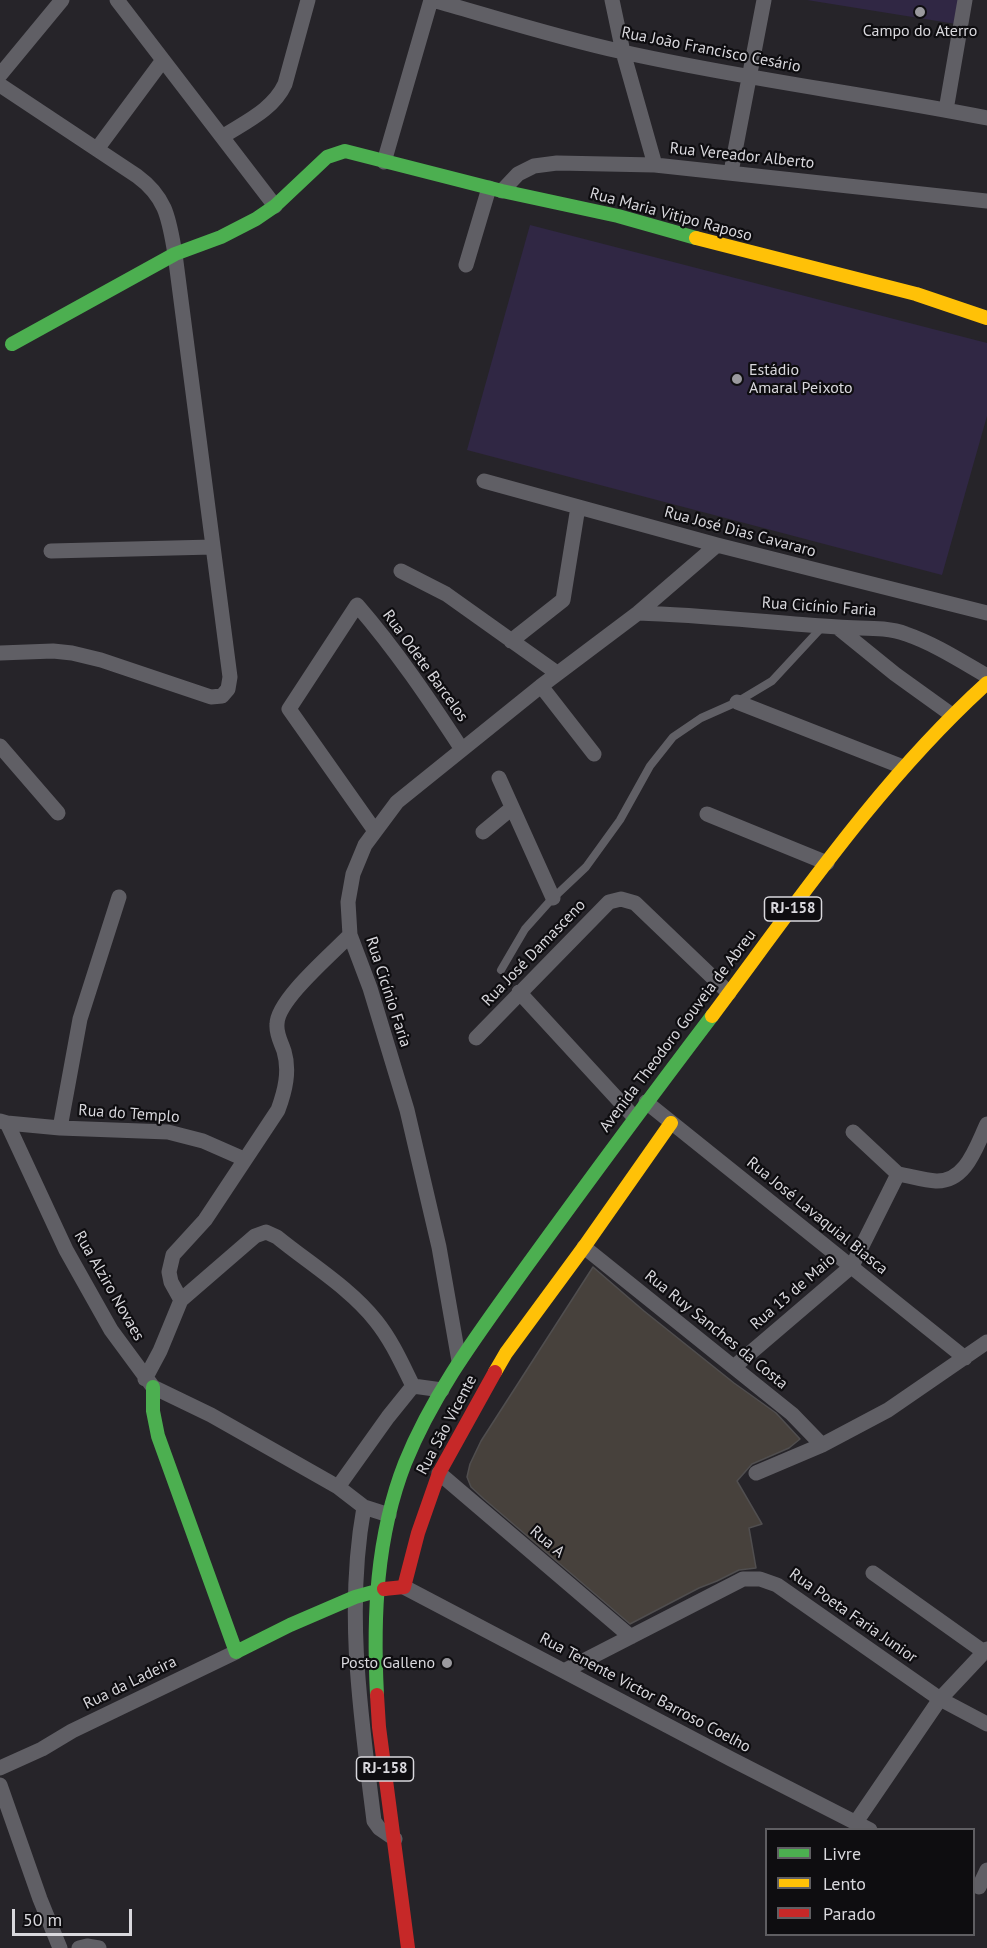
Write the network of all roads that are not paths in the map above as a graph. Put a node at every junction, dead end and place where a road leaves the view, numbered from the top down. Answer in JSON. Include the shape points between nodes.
{"nodes":[{"id":1,"x":62,"y":0,"type":"edge"},
{"id":2,"x":117,"y":0,"type":"edge"},
{"id":3,"x":308,"y":0,"type":"edge"},
{"id":4,"x":432,"y":0,"type":"edge"},
{"id":5,"x":612,"y":0,"type":"edge"},
{"id":6,"x":764,"y":0,"type":"edge"},
{"id":7,"x":965,"y":0,"type":"edge"},
{"id":8,"x":623,"y":52,"type":"junction"},
{"id":9,"x":163,"y":60,"type":"junction"},
{"id":10,"x":0,"y":75,"type":"edge"},
{"id":11,"x":748,"y":77,"type":"junction"},
{"id":12,"x":0,"y":85,"type":"edge"},
{"id":13,"x":946,"y":110,"type":"junction"},
{"id":14,"x":987,"y":118,"type":"edge"},
{"id":15,"x":222,"y":137,"type":"junction"},
{"id":16,"x":97,"y":149,"type":"junction"},
{"id":17,"x":384,"y":162,"type":"junction"},
{"id":18,"x":655,"y":165,"type":"junction"},
{"id":19,"x":731,"y":172,"type":"junction"},
{"id":20,"x":496,"y":190,"type":"junction"},
{"id":21,"x":987,"y":201,"type":"edge"},
{"id":22,"x":275,"y":206,"type":"junction"},
{"id":23,"x":175,"y":254,"type":"junction"},
{"id":24,"x":466,"y":265,"type":"dead end"},
{"id":25,"x":987,"y":318,"type":"edge"},
{"id":26,"x":12,"y":344,"type":"dead end"},
{"id":27,"x":484,"y":481,"type":"dead end"},
{"id":28,"x":578,"y":507,"type":"junction"},
{"id":29,"x":717,"y":545,"type":"junction"},
{"id":30,"x":213,"y":547,"type":"junction"},
{"id":31,"x":51,"y":551,"type":"dead end"},
{"id":32,"x":402,"y":571,"type":"dead end"},
{"id":33,"x":638,"y":613,"type":"junction"},
{"id":34,"x":987,"y":613,"type":"edge"},
{"id":35,"x":831,"y":626,"type":"junction"},
{"id":36,"x":511,"y":641,"type":"junction"},
{"id":37,"x":0,"y":653,"type":"edge"},
{"id":38,"x":556,"y":673,"type":"junction"},
{"id":39,"x":987,"y":676,"type":"edge"},
{"id":40,"x":987,"y":683,"type":"edge"},
{"id":41,"x":541,"y":686,"type":"junction"},
{"id":42,"x":737,"y":702,"type":"junction"},
{"id":43,"x":952,"y":715,"type":"junction"},
{"id":44,"x":0,"y":746,"type":"edge"},
{"id":45,"x":461,"y":748,"type":"junction"},
{"id":46,"x":594,"y":754,"type":"dead end"},
{"id":47,"x":903,"y":767,"type":"junction"},
{"id":48,"x":499,"y":778,"type":"dead end"},
{"id":49,"x":512,"y":808,"type":"junction"},
{"id":50,"x":58,"y":813,"type":"dead end"},
{"id":51,"x":706,"y":814,"type":"dead end"},
{"id":52,"x":375,"y":831,"type":"junction"},
{"id":53,"x":483,"y":832,"type":"dead end"},
{"id":54,"x":828,"y":863,"type":"junction"},
{"id":55,"x":119,"y":897,"type":"dead end"},
{"id":56,"x":553,"y":898,"type":"junction"},
{"id":57,"x":350,"y":935,"type":"junction"},
{"id":58,"x":501,"y":970,"type":"dead end"},
{"id":59,"x":519,"y":992,"type":"junction"},
{"id":60,"x":729,"y":993,"type":"junction"},
{"id":61,"x":476,"y":1038,"type":"dead end"},
{"id":62,"x":646,"y":1102,"type":"junction"},
{"id":63,"x":634,"y":1117,"type":"junction"},
{"id":64,"x":3,"y":1122,"type":"edge"},
{"id":65,"x":671,"y":1123,"type":"junction"},
{"id":66,"x":987,"y":1124,"type":"edge"},
{"id":67,"x":60,"y":1128,"type":"junction"},
{"id":68,"x":854,"y":1132,"type":"dead end"},
{"id":69,"x":244,"y":1159,"type":"junction"},
{"id":70,"x":898,"y":1174,"type":"junction"},
{"id":71,"x":584,"y":1247,"type":"junction"},
{"id":72,"x":852,"y":1266,"type":"junction"},
{"id":73,"x":181,"y":1300,"type":"junction"},
{"id":74,"x":987,"y":1342,"type":"edge"},
{"id":75,"x":965,"y":1358,"type":"junction"},
{"id":76,"x":459,"y":1361,"type":"junction"},
{"id":77,"x":735,"y":1366,"type":"junction"},
{"id":78,"x":149,"y":1383,"type":"junction"},
{"id":79,"x":413,"y":1386,"type":"junction"},
{"id":80,"x":442,"y":1390,"type":"junction"},
{"id":81,"x":822,"y":1445,"type":"junction"},
{"id":82,"x":439,"y":1473,"type":"junction"},
{"id":83,"x":756,"y":1473,"type":"dead end"},
{"id":84,"x":338,"y":1487,"type":"junction"},
{"id":85,"x":364,"y":1507,"type":"junction"},
{"id":86,"x":389,"y":1515,"type":"junction"},
{"id":87,"x":873,"y":1574,"type":"dead end"},
{"id":88,"x":404,"y":1587,"type":"junction"},
{"id":89,"x":377,"y":1589,"type":"junction"},
{"id":90,"x":355,"y":1597,"type":"junction"},
{"id":91,"x":631,"y":1637,"type":"junction"},
{"id":92,"x":986,"y":1651,"type":"edge"},
{"id":93,"x":236,"y":1652,"type":"junction"},
{"id":94,"x":564,"y":1671,"type":"junction"},
{"id":95,"x":940,"y":1699,"type":"junction"},
{"id":96,"x":987,"y":1724,"type":"edge"},
{"id":97,"x":0,"y":1767,"type":"edge"},
{"id":98,"x":0,"y":1785,"type":"edge"},
{"id":99,"x":856,"y":1822,"type":"junction"},
{"id":100,"x":866,"y":1828,"type":"edge"},
{"id":101,"x":395,"y":1839,"type":"junction"},
{"id":102,"x":987,"y":1870,"type":"edge"},
{"id":103,"x":980,"y":1887,"type":"edge"},
{"id":104,"x":60,"y":1948,"type":"edge"},
{"id":105,"x":79,"y":1948,"type":"edge"},
{"id":106,"x":99,"y":1948,"type":"edge"},
{"id":107,"x":408,"y":1948,"type":"edge"}],
"edges":[{"from":1,"to":10,"type":"street"},
{"from":2,"to":9,"type":"street"},
{"from":3,"to":15,"type":"street","via":[[285,84],[274,102]]},
{"from":4,"to":8,"type":"street","name":"Rua João Francisco Cesário"},
{"from":4,"to":17,"type":"street"},
{"from":5,"to":8,"type":"street"},
{"from":6,"to":11,"type":"street"},
{"from":7,"to":13,"type":"street"},
{"from":8,"to":11,"type":"street","name":"Rua João Francisco Cesário"},
{"from":8,"to":18,"type":"street"},
{"from":9,"to":15,"type":"street"},
{"from":9,"to":16,"type":"street"},
{"from":11,"to":13,"type":"street","name":"Rua João Francisco Cesário"},
{"from":11,"to":19,"type":"street"},
{"from":12,"to":16,"type":"street"},
{"from":13,"to":14,"type":"street","name":"Rua João Francisco Cesário"},
{"from":15,"to":22,"type":"street"},
{"from":16,"to":23,"type":"street","via":[[148,184],[158,196],[169,219]]},
{"from":17,"to":20,"type":"street","name":"Rua Maria Vitipo Raposo"},
{"from":17,"to":22,"type":"street","name":"Rua Maria Vitipo Raposo","via":[[335,153]]},
{"from":18,"to":19,"type":"street","name":"Rua Vereador Alberto"},
{"from":18,"to":20,"type":"street","name":"Rua Vereador Alberto","via":[[534,166]]},
{"from":19,"to":21,"type":"street","name":"Rua Vereador Alberto"},
{"from":20,"to":24,"type":"street"},
{"from":20,"to":25,"type":"street","name":"Rua Maria Vitipo Raposo","via":[[618,216],[916,294]]},
{"from":22,"to":23,"type":"street","via":[[238,230]]},
{"from":23,"to":26,"type":"street"},
{"from":23,"to":30,"type":"street"},
{"from":27,"to":28,"type":"street","name":"Rua José Dias Cavararo"},
{"from":28,"to":29,"type":"street","name":"Rua José Dias Cavararo"},
{"from":28,"to":36,"type":"street","via":[[563,600]]},
{"from":29,"to":33,"type":"street","name":"Rua Cicínio Faria"},
{"from":29,"to":34,"type":"street","name":"Rua José Dias Cavararo"},
{"from":30,"to":31,"type":"street"},
{"from":30,"to":37,"type":"street","via":[[230,677],[222,696],[192,692],[72,653]]},
{"from":32,"to":36,"type":"street","via":[[446,594]]},
{"from":33,"to":35,"type":"street","name":"Rua Cicínio Faria"},
{"from":33,"to":38,"type":"street","name":"Rua Cicínio Faria"},
{"from":35,"to":39,"type":"street","name":"Rua Cicínio Faria","via":[[905,633]]},
{"from":35,"to":42,"type":"lane","via":[[772,681]]},
{"from":35,"to":43,"type":"street"},
{"from":36,"to":38,"type":"street"},
{"from":38,"to":41,"type":"street","name":"Rua Cicínio Faria"},
{"from":40,"to":43,"type":"street","name":"Avenida Theodoro Gouveia de Abreu","number":"RJ-158"},
{"from":41,"to":45,"type":"street","name":"Rua Cicínio Faria"},
{"from":41,"to":46,"type":"street"},
{"from":42,"to":47,"type":"street"},
{"from":42,"to":56,"type":"lane","via":[[701,718],[673,737],[586,867]]},
{"from":43,"to":47,"type":"street","name":"Avenida Theodoro Gouveia de Abreu","number":"RJ-158"},
{"from":44,"to":50,"type":"street"},
{"from":45,"to":52,"type":"street","name":"Rua Cicínio Faria","via":[[397,802]]},
{"from":45,"to":52,"type":"street","name":"Rua Odete Barcelos","via":[[412,673],[357,605],[289,709]]},
{"from":47,"to":54,"type":"street","name":"Avenida Theodoro Gouveia de Abreu","number":"RJ-158"},
{"from":48,"to":49,"type":"street"},
{"from":49,"to":53,"type":"street"},
{"from":49,"to":56,"type":"street"},
{"from":51,"to":54,"type":"street"},
{"from":52,"to":57,"type":"street","name":"Rua Cicínio Faria","via":[[353,874],[348,902]]},
{"from":54,"to":60,"type":"street","name":"Avenida Theodoro Gouveia de Abreu","number":"RJ-158"},
{"from":55,"to":67,"type":"street","via":[[80,1019]]},
{"from":56,"to":58,"type":"lane","via":[[525,929]]},
{"from":57,"to":69,"type":"street","via":[[279,1011],[277,1032],[286,1069],[283,1096],[278,1110]]},
{"from":57,"to":76,"type":"street","name":"Rua Cicínio Faria","via":[[407,1110],[439,1247]]},
{"from":59,"to":60,"type":"street","name":"Rua José Damasceno","via":[[609,902],[621,899],[635,903]]},
{"from":59,"to":61,"type":"street","name":"Rua José Damasceno"},
{"from":59,"to":63,"type":"street"},
{"from":60,"to":62,"type":"street","name":"Avenida Theodoro Gouveia de Abreu","number":"RJ-158"},
{"from":62,"to":63,"type":"street","name":"Avenida Theodoro Gouveia de Abreu","number":"RJ-158"},
{"from":62,"to":65,"type":"street","name":"Rua José Lavaquial Biasca"},
{"from":63,"to":76,"type":"street","name":"Avenida Theodoro Gouveia de Abreu","number":"RJ-158"},
{"from":64,"to":67,"type":"street","name":"Rua do Templo"},
{"from":64,"to":78,"type":"street","name":"Rua Alziro Novaes","via":[[66,1250],[111,1330]]},
{"from":65,"to":71,"type":"street","name":"Rua São Vicente"},
{"from":65,"to":72,"type":"street","name":"Rua José Lavaquial Biasca"},
{"from":66,"to":70,"type":"street","via":[[964,1170],[953,1178],[937,1181]]},
{"from":67,"to":69,"type":"street","name":"Rua do Templo","via":[[168,1132],[203,1141]]},
{"from":68,"to":70,"type":"street"},
{"from":69,"to":73,"type":"street","via":[[205,1220],[173,1255],[169,1272]]},
{"from":70,"to":72,"type":"street","name":"Rua 13 de Maio"},
{"from":71,"to":77,"type":"street","name":"Rua Ruy Sanches da Costa"},
{"from":71,"to":82,"type":"street","name":"Rua São Vicente","via":[[506,1353]]},
{"from":72,"to":75,"type":"street","name":"Rua José Lavaquial Biasca"},
{"from":72,"to":77,"type":"street","name":"Rua 13 de Maio"},
{"from":73,"to":78,"type":"street"},
{"from":73,"to":79,"type":"street","via":[[255,1236],[272,1233],[349,1293],[376,1320]]},
{"from":74,"to":75,"type":"street"},
{"from":75,"to":81,"type":"street","via":[[888,1410]]},
{"from":76,"to":80,"type":"street","name":"Avenida Theodoro Gouveia de Abreu","number":"RJ-158"},
{"from":77,"to":81,"type":"street","name":"Rua Ruy Sanches da Costa"},
{"from":78,"to":84,"type":"street","name":"Rua Alziro Novaes"},
{"from":78,"to":93,"type":"street","via":[[158,1437]]},
{"from":79,"to":80,"type":"street"},
{"from":79,"to":84,"type":"street"},
{"from":80,"to":86,"type":"street","name":"Avenida Theodoro Gouveia de Abreu","number":"RJ-158","via":[[405,1464]]},
{"from":81,"to":83,"type":"street"},
{"from":82,"to":88,"type":"street","name":"Rua São Vicente"},
{"from":82,"to":91,"type":"street","name":"Rua A"},
{"from":84,"to":85,"type":"street","name":"Rua Alziro Novaes"},
{"from":85,"to":86,"type":"street","name":"Rua Alziro Novaes"},
{"from":85,"to":90,"type":"street"},
{"from":86,"to":89,"type":"street","name":"Avenida Theodoro Gouveia de Abreu","number":"RJ-158"},
{"from":87,"to":92,"type":"street"},
{"from":88,"to":89,"type":"street"},
{"from":88,"to":94,"type":"street","name":"Rua Tenente Victor Barroso Coelho"},
{"from":89,"to":90,"type":"street"},
{"from":89,"to":101,"type":"street","name":"Avenida Theodoro Gouveia de Abreu","number":"RJ-158","via":[[379,1727]]},
{"from":90,"to":93,"type":"street"},
{"from":90,"to":101,"type":"street","via":[[355,1640],[374,1821]]},
{"from":91,"to":94,"type":"street","name":"Rua Poeta Faria Junior"},
{"from":91,"to":95,"type":"street","name":"Rua Poeta Faria Junior","via":[[743,1580],[760,1579],[777,1585]]},
{"from":92,"to":95,"type":"street"},
{"from":93,"to":97,"type":"street","name":"Rua da Ladeira"},
{"from":94,"to":99,"type":"street","name":"Rua Tenente Victor Barroso Coelho"},
{"from":95,"to":96,"type":"street","name":"Rua Poeta Faria Junior"},
{"from":95,"to":99,"type":"street"},
{"from":98,"to":104,"type":"street"},
{"from":99,"to":100,"type":"street","name":"Rua Tenente Victor Barroso Coelho"},
{"from":101,"to":107,"type":"street","name":"Avenida Theodoro Gouveia de Abreu","number":"RJ-158"},
{"from":102,"to":103,"type":"street"},
{"from":105,"to":106,"type":"street"}]}
